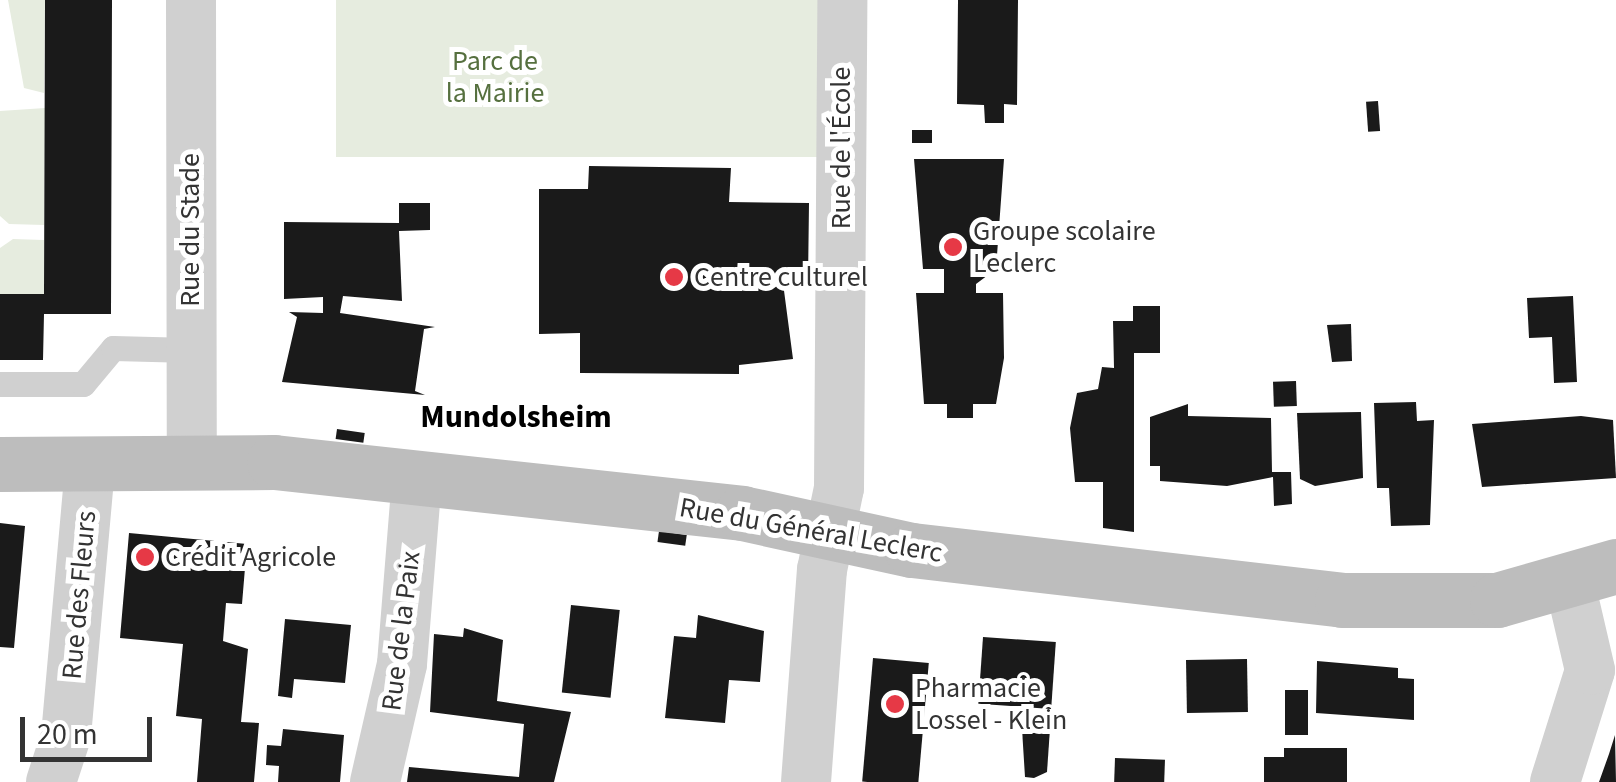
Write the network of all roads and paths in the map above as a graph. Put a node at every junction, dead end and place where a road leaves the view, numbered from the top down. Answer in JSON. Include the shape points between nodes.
{"nodes":[{"id":1,"x":191,"y":0,"type":"edge"},
{"id":2,"x":842,"y":0,"type":"edge"},
{"id":3,"x":191,"y":350,"type":"junction"},
{"id":4,"x":0,"y":384,"type":"edge"},
{"id":5,"x":192,"y":460,"type":"junction"},
{"id":6,"x":0,"y":464,"type":"edge"},
{"id":7,"x":90,"y":465,"type":"junction"},
{"id":8,"x":417,"y":478,"type":"junction"},
{"id":9,"x":830,"y":536,"type":"junction"},
{"id":10,"x":1593,"y":575,"type":"edge"},
{"id":11,"x":1616,"y":613,"type":"edge"},
{"id":12,"x":51,"y":782,"type":"edge"},
{"id":13,"x":375,"y":782,"type":"edge"},
{"id":14,"x":806,"y":782,"type":"edge"},
{"id":15,"x":1555,"y":782,"type":"edge"}],
"edges":[{"from":1,"to":3,"type":"street","name":"Rue du Stade"},
{"from":2,"to":9,"type":"street","name":"Rue de l'École","via":[[839,488]]},
{"from":3,"to":4,"type":"lane","via":[[113,348],[83,384]]},
{"from":3,"to":5,"type":"street","name":"Rue du Stade"},
{"from":5,"to":7,"type":"street","name":"Rue du Général Leclerc"},
{"from":5,"to":8,"type":"street","name":"Rue du Général Leclerc"},
{"from":6,"to":7,"type":"street","name":"Rue du Général Leclerc"},
{"from":7,"to":12,"type":"street","name":"Rue des Fleurs","via":[[66,736]]},
{"from":8,"to":9,"type":"street","name":"Rue du Général Leclerc","via":[[742,514]]},
{"from":8,"to":13,"type":"street","name":"Rue de la Paix","via":[[402,664]]},
{"from":9,"to":10,"type":"street","name":"Rue du Général Leclerc","via":[[1342,600],[1454,604]]},
{"from":9,"to":14,"type":"street","name":"Rue de l'École"},
{"from":10,"to":11,"type":"street"},
{"from":10,"to":15,"type":"street","via":[[1590,670]]}]}
